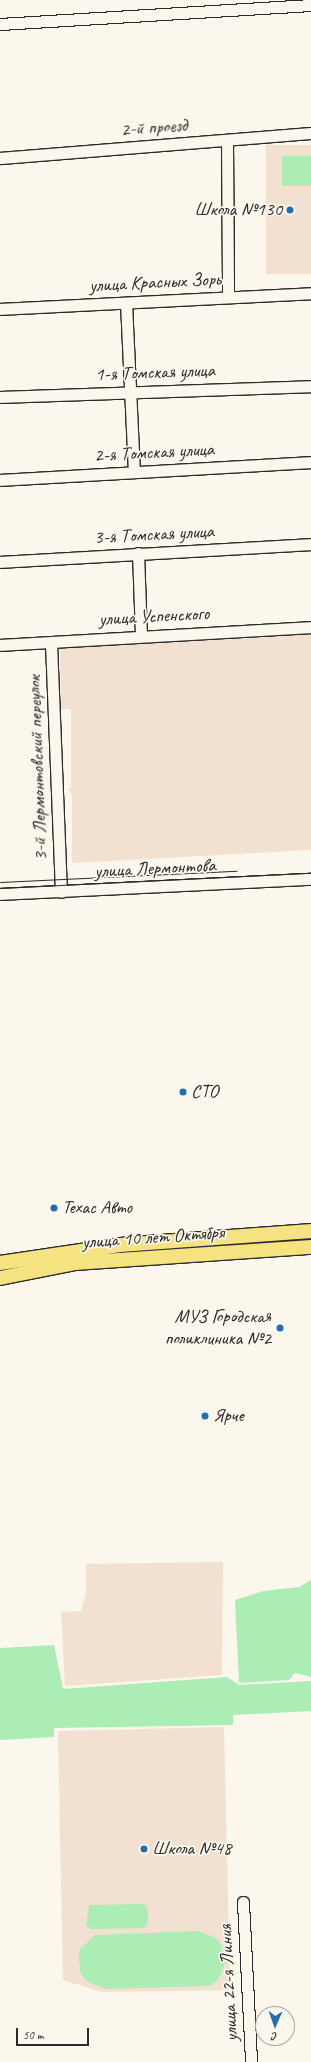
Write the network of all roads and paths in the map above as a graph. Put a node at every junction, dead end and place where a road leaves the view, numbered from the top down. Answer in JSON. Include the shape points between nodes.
{"nodes":[{"id":1,"x":311,"y":5,"type":"edge"},
{"id":2,"x":0,"y":24,"type":"edge"},
{"id":3,"x":311,"y":133,"type":"edge"},
{"id":4,"x":228,"y":141,"type":"junction"},
{"id":5,"x":0,"y":158,"type":"edge"},
{"id":6,"x":311,"y":293,"type":"edge"},
{"id":7,"x":228,"y":297,"type":"junction"},
{"id":8,"x":126,"y":303,"type":"junction"},
{"id":9,"x":0,"y":309,"type":"edge"},
{"id":10,"x":311,"y":386,"type":"edge"},
{"id":11,"x":131,"y":391,"type":"junction"},
{"id":12,"x":0,"y":397,"type":"edge"},
{"id":13,"x":311,"y":462,"type":"edge"},
{"id":14,"x":134,"y":472,"type":"junction"},
{"id":15,"x":0,"y":480,"type":"edge"},
{"id":16,"x":311,"y":544,"type":"edge"},
{"id":17,"x":138,"y":553,"type":"junction"},
{"id":18,"x":0,"y":562,"type":"edge"},
{"id":19,"x":311,"y":627,"type":"edge"},
{"id":20,"x":141,"y":636,"type":"junction"},
{"id":21,"x":51,"y":643,"type":"junction"},
{"id":22,"x":0,"y":645,"type":"edge"},
{"id":23,"x":311,"y":879,"type":"edge"},
{"id":24,"x":61,"y":892,"type":"junction"},
{"id":25,"x":0,"y":894,"type":"edge"},
{"id":26,"x":311,"y":1231,"type":"edge"},
{"id":27,"x":311,"y":1246,"type":"edge"},
{"id":28,"x":0,"y":1264,"type":"edge"},
{"id":29,"x":0,"y":1278,"type":"edge"},
{"id":30,"x":243,"y":1902,"type":"dead end"},
{"id":31,"x":251,"y":2062,"type":"edge"}],
"edges":[{"from":1,"to":2,"type":"street"},
{"from":3,"to":4,"type":"street","name":"2-й проезд"},
{"from":4,"to":5,"type":"street","name":"2-й проезд"},
{"from":4,"to":7,"type":"street"},
{"from":6,"to":7,"type":"street","name":"улица Красных Зорь"},
{"from":7,"to":8,"type":"street","name":"улица Красных Зорь"},
{"from":8,"to":9,"type":"street","name":"улица Красных Зорь"},
{"from":8,"to":11,"type":"street"},
{"from":10,"to":11,"type":"street","name":"1-я Томская улица"},
{"from":11,"to":12,"type":"street","name":"1-я Томская улица"},
{"from":11,"to":14,"type":"street"},
{"from":13,"to":14,"type":"street","name":"2-я Томская улица"},
{"from":14,"to":15,"type":"street","name":"2-я Томская улица"},
{"from":16,"to":17,"type":"street","name":"3-я Томская улица"},
{"from":17,"to":18,"type":"street","name":"3-я Томская улица"},
{"from":17,"to":20,"type":"street"},
{"from":19,"to":20,"type":"street","name":"улица Успенского"},
{"from":20,"to":21,"type":"street","name":"улица Успенского"},
{"from":21,"to":22,"type":"street","name":"улица Успенского"},
{"from":21,"to":24,"type":"street","name":"3-й Лермонтовский переулок"},
{"from":23,"to":24,"type":"street","name":"улица Лермонтова"},
{"from":24,"to":25,"type":"street","name":"улица Лермонтова"},
{"from":26,"to":28,"type":"main road","name":"улица 10 лет Октября","via":[[120,1245]]},
{"from":27,"to":29,"type":"main road","name":"улица 10 лет Октября","via":[[75,1263]]},
{"from":30,"to":31,"type":"street","name":"улица 22-я Линия"}]}
